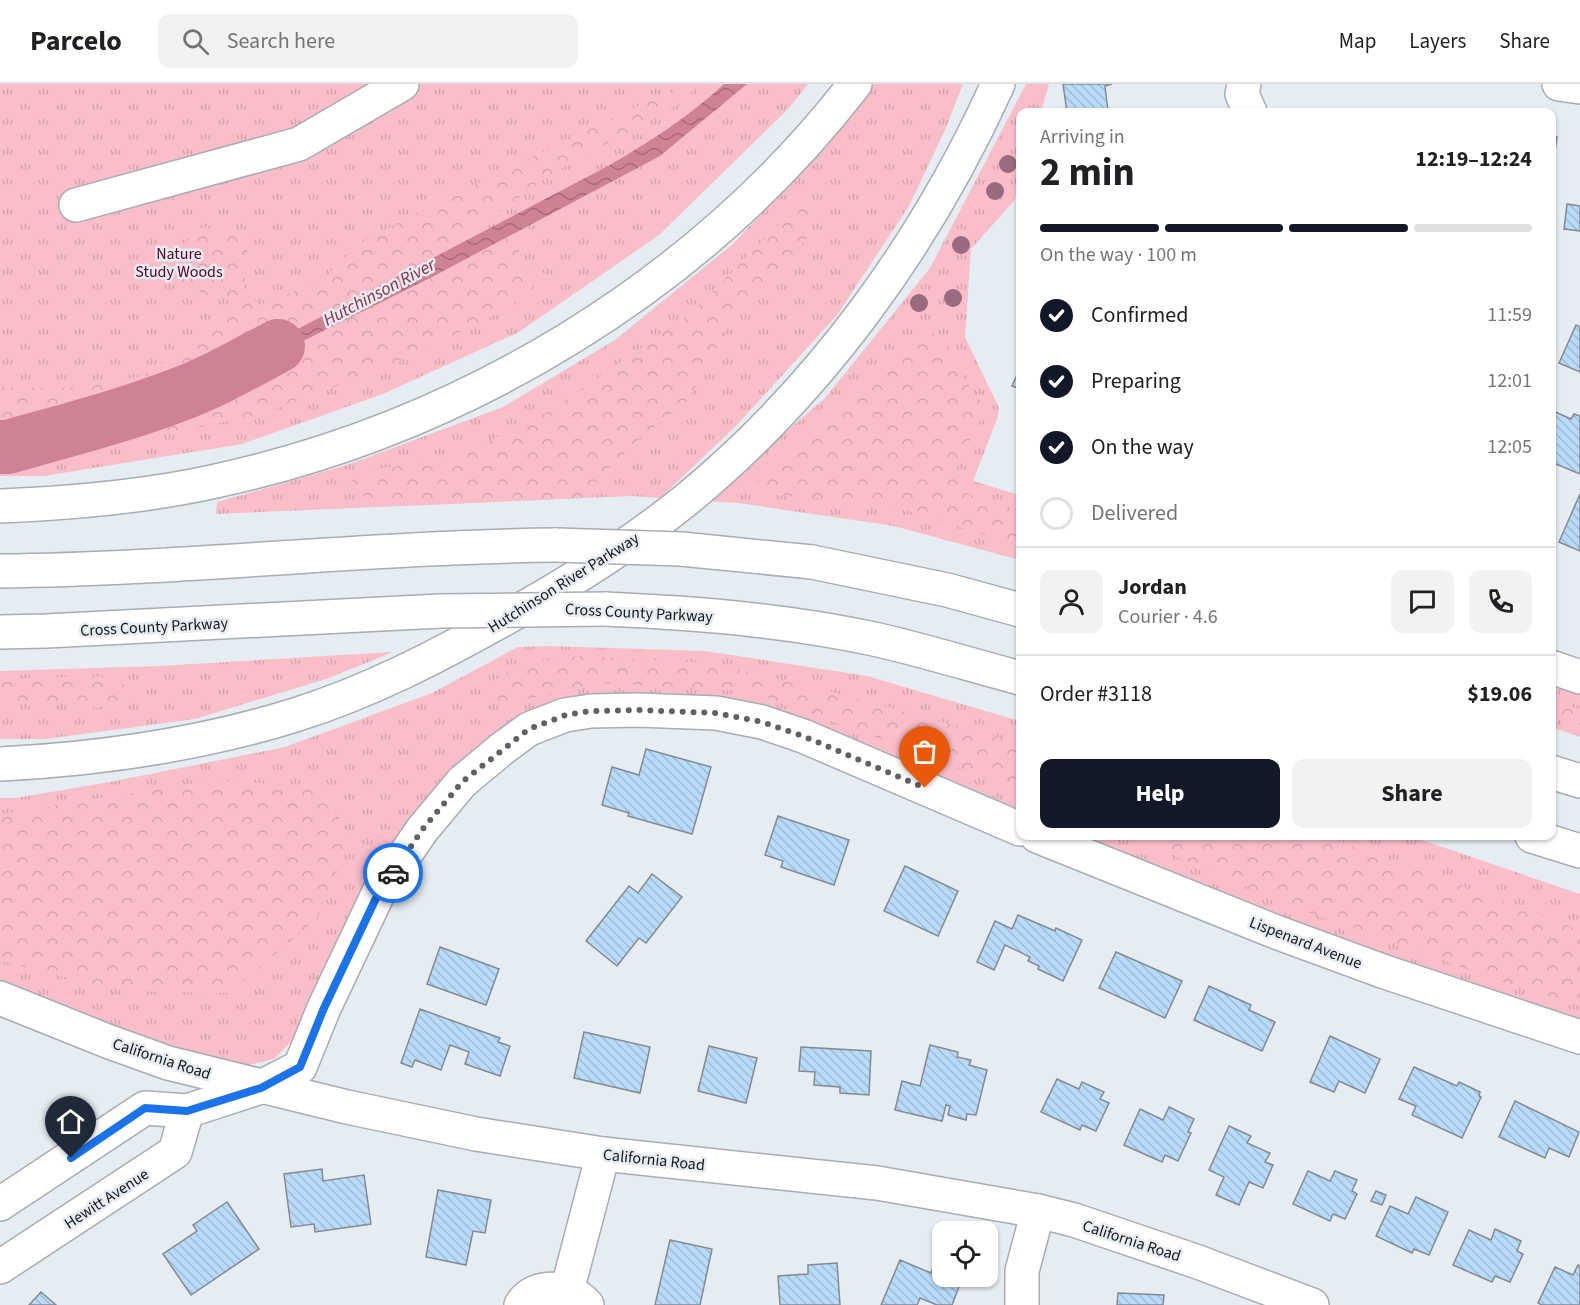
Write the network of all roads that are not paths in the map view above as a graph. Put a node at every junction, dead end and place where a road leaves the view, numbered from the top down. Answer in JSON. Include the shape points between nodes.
{"nodes":[{"id":1,"x":402,"y":84,"type":"edge"},
{"id":2,"x":855,"y":84,"type":"edge"},
{"id":3,"x":998,"y":84,"type":"edge"},
{"id":4,"x":1244,"y":84,"type":"edge"},
{"id":5,"x":1559,"y":84,"type":"edge"},
{"id":6,"x":1580,"y":87,"type":"edge"},
{"id":7,"x":1248,"y":108,"type":"edge"},
{"id":8,"x":75,"y":205,"type":"dead end"},
{"id":9,"x":0,"y":506,"type":"edge"},
{"id":10,"x":0,"y":571,"type":"edge"},
{"id":11,"x":1016,"y":609,"type":"edge"},
{"id":12,"x":0,"y":632,"type":"edge"},
{"id":13,"x":1556,"y":670,"type":"edge"},
{"id":14,"x":1016,"y":677,"type":"edge"},
{"id":15,"x":1580,"y":677,"type":"edge"},
{"id":16,"x":0,"y":764,"type":"edge"},
{"id":17,"x":1556,"y":774,"type":"edge"},
{"id":18,"x":1580,"y":781,"type":"edge"},
{"id":19,"x":1016,"y":827,"type":"edge"},
{"id":20,"x":1047,"y":840,"type":"edge"},
{"id":21,"x":1545,"y":840,"type":"edge"},
{"id":22,"x":1580,"y":851,"type":"edge"},
{"id":23,"x":0,"y":998,"type":"edge"},
{"id":24,"x":1580,"y":1037,"type":"edge"},
{"id":25,"x":261,"y":1088,"type":"junction"},
{"id":26,"x":187,"y":1111,"type":"junction"},
{"id":27,"x":603,"y":1154,"type":"junction"},
{"id":28,"x":0,"y":1204,"type":"edge"},
{"id":29,"x":1038,"y":1211,"type":"junction"},
{"id":30,"x":0,"y":1267,"type":"edge"},
{"id":31,"x":577,"y":1298,"type":"edge"},
{"id":32,"x":521,"y":1305,"type":"edge"},
{"id":33,"x":1022,"y":1305,"type":"edge"},
{"id":34,"x":1312,"y":1305,"type":"edge"}],
"edges":[{"from":1,"to":8,"type":"main road","via":[[299,144]]},
{"from":2,"to":9,"type":"main road","via":[[774,175],[696,248],[608,314],[469,393],[370,437],[235,477],[109,499]]},
{"from":3,"to":16,"type":"main road","name":"Hutchinson River Parkway","via":[[967,149],[914,241],[818,370],[783,410],[712,477],[643,533],[546,596],[438,655],[297,714],[142,751]]},
{"from":4,"to":7,"type":"main road","via":[[1242,94]]},
{"from":5,"to":6,"type":"main road"},
{"from":10,"to":11,"type":"main road","bridge":true,"via":[[121,568],[448,547],[681,549],[812,562]]},
{"from":12,"to":14,"type":"main road","name":"Cross County Parkway","bridge":true,"via":[[440,611],[605,609],[696,613],[813,628],[919,650]]},
{"from":13,"to":15,"type":"main road"},
{"from":17,"to":18,"type":"main road"},
{"from":19,"to":25,"type":"main road","via":[[762,722],[716,713],[638,710],[566,715],[529,729],[462,782],[422,830],[378,894],[300,1067]]},
{"from":20,"to":24,"type":"main road","name":"Lispenard Avenue","via":[[1385,972]]},
{"from":21,"to":22,"type":"main road"},
{"from":23,"to":25,"type":"main road","name":"California Road","via":[[168,1063]]},
{"from":25,"to":26,"type":"main road"},
{"from":25,"to":27,"type":"main road","name":"California Road","via":[[476,1134]]},
{"from":26,"to":28,"type":"main road","via":[[145,1108]]},
{"from":26,"to":30,"type":"main road","name":"Hewitt Avenue","via":[[175,1152]]},
{"from":27,"to":29,"type":"main road","name":"California Road","via":[[877,1183]]},
{"from":27,"to":31,"type":"main road"},
{"from":29,"to":33,"type":"main road","via":[[1022,1271]]},
{"from":29,"to":34,"type":"main road","name":"California Road","via":[[1198,1262]]},
{"from":31,"to":32,"type":"main road","via":[[551,1289],[536,1292]]}]}
